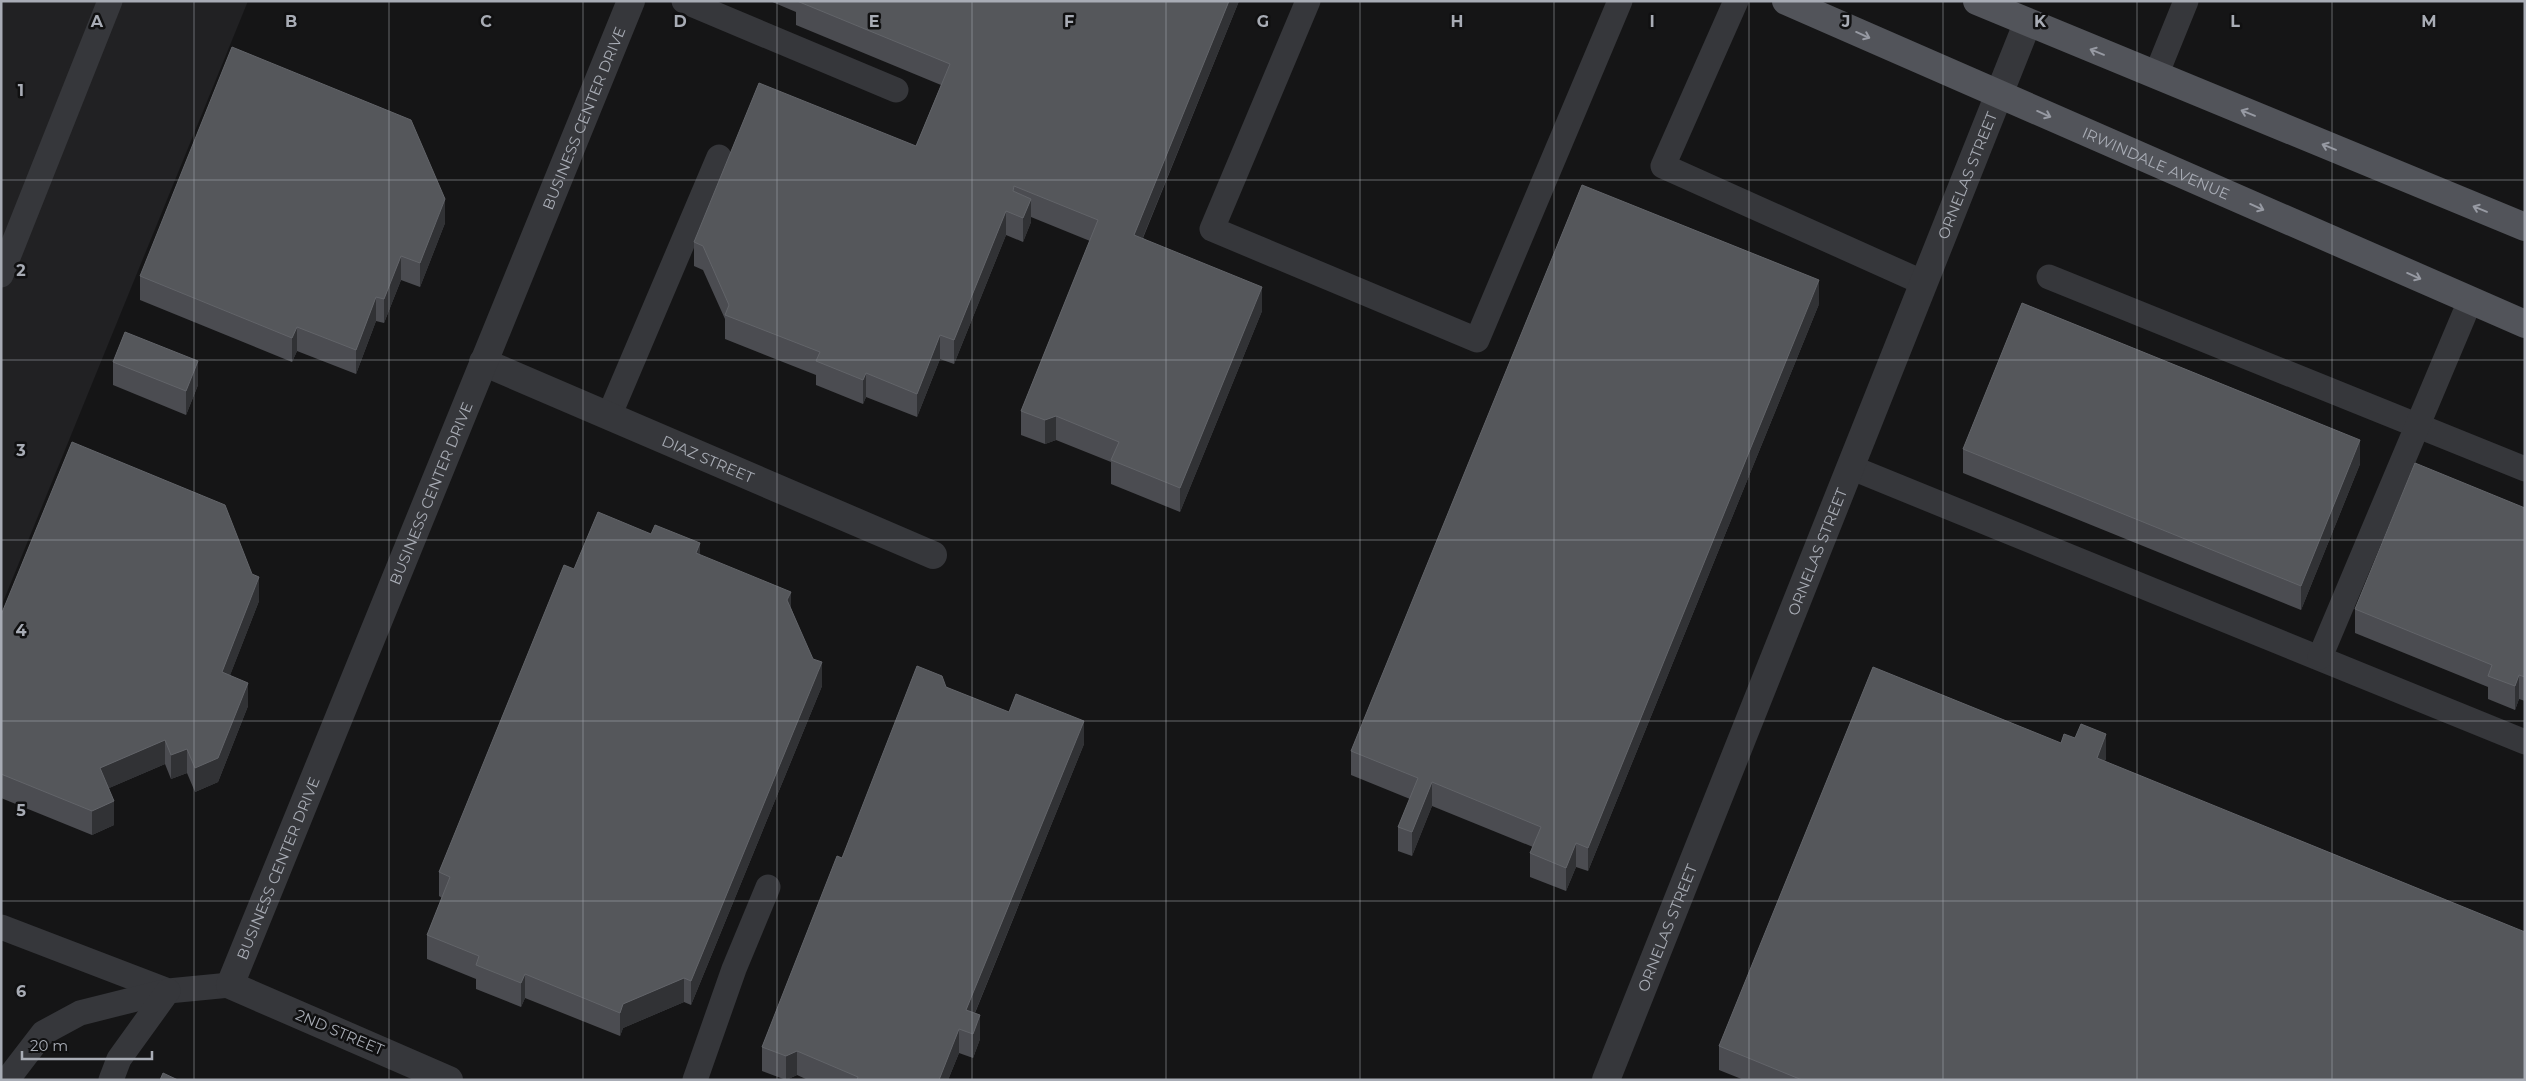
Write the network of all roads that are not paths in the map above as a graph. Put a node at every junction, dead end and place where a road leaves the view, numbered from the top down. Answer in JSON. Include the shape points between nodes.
{"nodes":[{"id":1,"x":110,"y":1,"type":"edge"},
{"id":2,"x":631,"y":1,"type":"edge"},
{"id":3,"x":684,"y":1,"type":"edge"},
{"id":4,"x":1308,"y":1,"type":"edge"},
{"id":5,"x":1620,"y":1,"type":"edge"},
{"id":6,"x":1736,"y":1,"type":"edge"},
{"id":7,"x":1786,"y":1,"type":"edge"},
{"id":8,"x":1977,"y":1,"type":"edge"},
{"id":9,"x":2186,"y":1,"type":"edge"},
{"id":10,"x":2027,"y":24,"type":"junction"},
{"id":11,"x":2156,"y":75,"type":"junction"},
{"id":12,"x":896,"y":90,"type":"dead end"},
{"id":13,"x":1999,"y":94,"type":"junction"},
{"id":14,"x":719,"y":157,"type":"dead end"},
{"id":15,"x":2525,"y":227,"type":"edge"},
{"id":16,"x":1,"y":275,"type":"edge"},
{"id":17,"x":2050,"y":278,"type":"dead end"},
{"id":18,"x":1924,"y":283,"type":"junction"},
{"id":19,"x":2470,"y":301,"type":"junction"},
{"id":20,"x":2525,"y":324,"type":"edge"},
{"id":21,"x":483,"y":362,"type":"junction"},
{"id":22,"x":610,"y":416,"type":"junction"},
{"id":23,"x":2417,"y":427,"type":"junction"},
{"id":24,"x":1850,"y":467,"type":"junction"},
{"id":25,"x":2525,"y":469,"type":"edge"},
{"id":26,"x":933,"y":555,"type":"dead end"},
{"id":27,"x":2320,"y":657,"type":"junction"},
{"id":28,"x":2525,"y":742,"type":"edge"},
{"id":29,"x":768,"y":887,"type":"dead end"},
{"id":30,"x":1,"y":927,"type":"edge"},
{"id":31,"x":230,"y":985,"type":"junction"},
{"id":32,"x":168,"y":990,"type":"junction"},
{"id":33,"x":7,"y":1080,"type":"edge"},
{"id":34,"x":111,"y":1080,"type":"edge"},
{"id":35,"x":449,"y":1080,"type":"edge"},
{"id":36,"x":695,"y":1080,"type":"edge"},
{"id":37,"x":1606,"y":1080,"type":"edge"}],
"edges":[{"from":1,"to":16,"type":"lane"},
{"from":2,"to":21,"type":"street","name":"BUSINESS CENTER DRIVE"},
{"from":3,"to":12,"type":"lane"},
{"from":4,"to":5,"type":"lane","via":[[1212,229],[1477,340]]},
{"from":6,"to":18,"type":"lane","via":[[1663,166]]},
{"from":7,"to":13,"type":"main road","name":"IRWINDALE AVENUE","one_way":true},
{"from":8,"to":10,"type":"main road"},
{"from":9,"to":11,"type":"lane"},
{"from":11,"to":10,"type":"main road","one_way":true},
{"from":10,"to":13,"type":"street","name":"ORNELAS STREET"},
{"from":15,"to":11,"type":"main road","one_way":true},
{"from":13,"to":18,"type":"street","name":"ORNELAS STREET"},
{"from":13,"to":19,"type":"main road","name":"IRWINDALE AVENUE","one_way":true},
{"from":14,"to":22,"type":"lane"},
{"from":17,"to":23,"type":"lane"},
{"from":18,"to":24,"type":"street","name":"ORNELAS STREET"},
{"from":19,"to":20,"type":"main road","name":"IRWINDALE AVENUE"},
{"from":19,"to":23,"type":"lane"},
{"from":21,"to":22,"type":"street","name":"DIAZ STREET"},
{"from":21,"to":31,"type":"street","name":"BUSINESS CENTER DRIVE"},
{"from":22,"to":26,"type":"street","name":"DIAZ STREET"},
{"from":23,"to":25,"type":"lane"},
{"from":23,"to":27,"type":"lane"},
{"from":24,"to":27,"type":"lane"},
{"from":24,"to":37,"type":"street","name":"ORNELAS STREET"},
{"from":27,"to":28,"type":"lane"},
{"from":29,"to":36,"type":"lane","via":[[734,969]]},
{"from":30,"to":32,"type":"lane"},
{"from":31,"to":32,"type":"lane"},
{"from":31,"to":35,"type":"street","name":"2ND STREET"},
{"from":32,"to":33,"type":"lane","via":[[80,1013],[43,1033]]},
{"from":32,"to":34,"type":"lane","via":[[119,1059]]}]}
